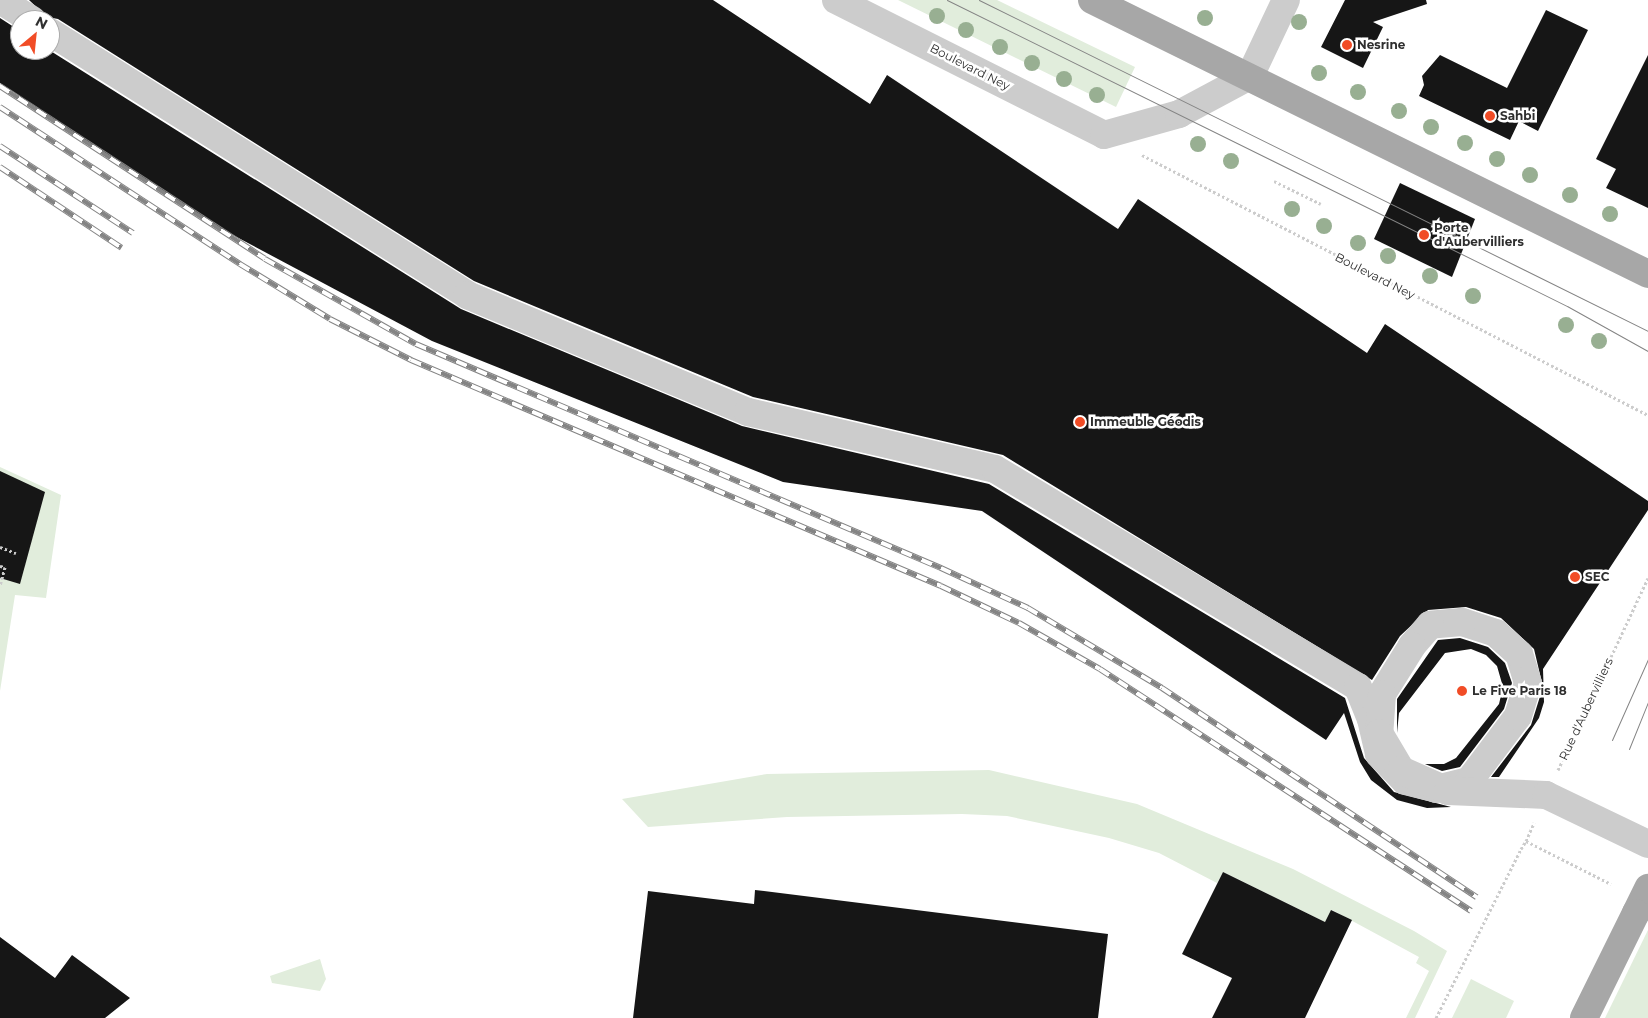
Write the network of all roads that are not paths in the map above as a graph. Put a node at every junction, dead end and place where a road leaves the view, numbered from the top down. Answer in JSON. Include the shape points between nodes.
{"nodes":[{"id":1,"x":0,"y":0,"type":"edge"},
{"id":2,"x":836,"y":0,"type":"edge"},
{"id":3,"x":1092,"y":0,"type":"edge"},
{"id":4,"x":1286,"y":0,"type":"edge"},
{"id":5,"x":16,"y":10,"type":"edge"},
{"id":6,"x":60,"y":38,"type":"edge"},
{"id":7,"x":1250,"y":76,"type":"junction"},
{"id":8,"x":1648,"y":274,"type":"edge"},
{"id":9,"x":1440,"y":788,"type":"edge"},
{"id":10,"x":1440,"y":788,"type":"edge"},
{"id":11,"x":1440,"y":788,"type":"edge"},
{"id":12,"x":1440,"y":788,"type":"edge"},
{"id":13,"x":1648,"y":844,"type":"edge"},
{"id":14,"x":1648,"y":888,"type":"edge"},
{"id":15,"x":1584,"y":1018,"type":"edge"}],
"edges":[{"from":1,"to":5,"type":"street"},
{"from":2,"to":7,"type":"street","name":"Boulevard Ney","via":[[1104,135],[1179,114]]},
{"from":3,"to":7,"type":"main road"},
{"from":4,"to":7,"type":"street"},
{"from":6,"to":9,"type":"street","via":[[467,295],[748,412],[994,469],[1358,687],[1371,719],[1379,754],[1405,781]]},
{"from":7,"to":8,"type":"main road"},
{"from":10,"to":11,"type":"street","via":[[1470,781],[1518,716],[1528,684],[1519,654],[1496,633],[1462,622],[1430,625],[1382,694],[1378,733],[1401,770]]},
{"from":12,"to":13,"type":"street","via":[[1546,795]]},
{"from":14,"to":15,"type":"main road","bridge":true}]}
